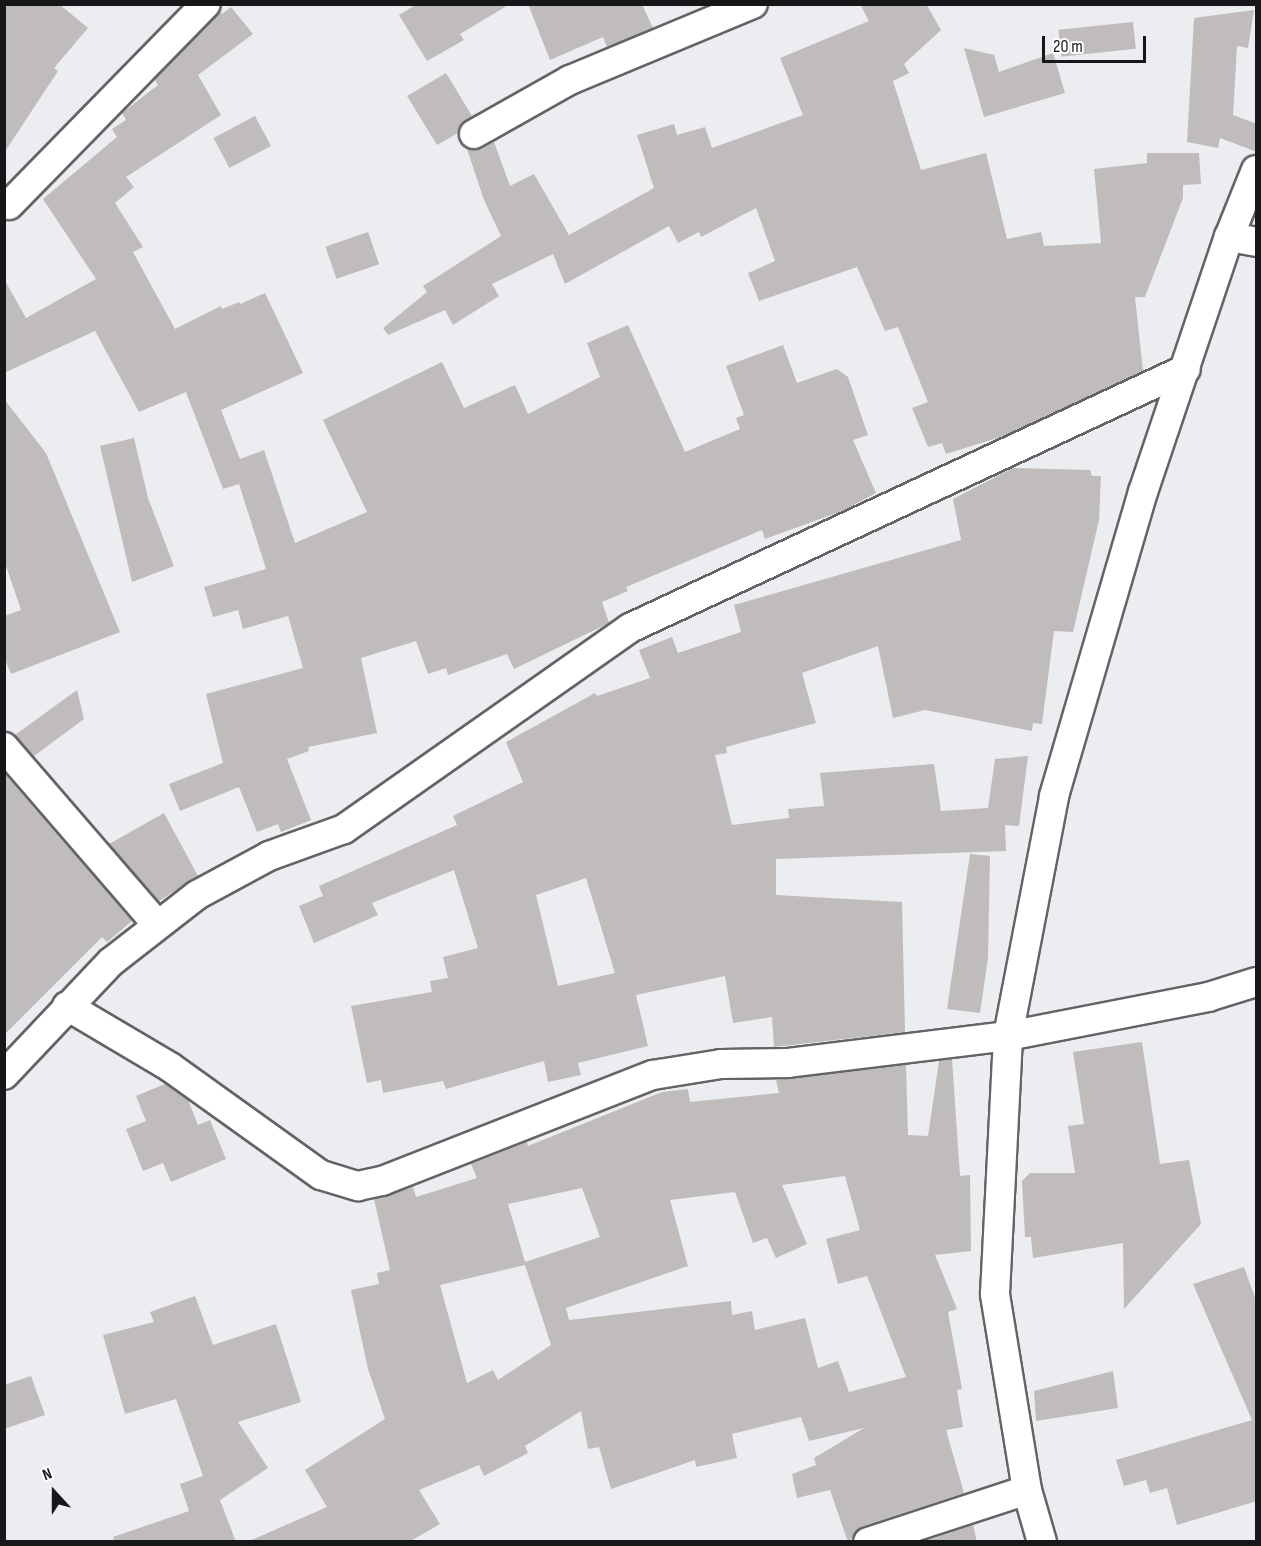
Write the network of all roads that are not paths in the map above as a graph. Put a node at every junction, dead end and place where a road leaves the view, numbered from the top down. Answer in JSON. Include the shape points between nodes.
{"nodes":[{"id":1,"x":206,"y":4,"type":"edge"},
{"id":2,"x":753,"y":4,"type":"edge"},
{"id":3,"x":474,"y":134,"type":"dead end"},
{"id":4,"x":1257,"y":170,"type":"edge"},
{"id":5,"x":9,"y":205,"type":"dead end"},
{"id":6,"x":1243,"y":239,"type":"edge"},
{"id":7,"x":1186,"y":369,"type":"junction"},
{"id":8,"x":4,"y":747,"type":"edge"},
{"id":9,"x":158,"y":924,"type":"junction"},
{"id":10,"x":1257,"y":982,"type":"edge"},
{"id":11,"x":67,"y":1006,"type":"junction"},
{"id":12,"x":1008,"y":1036,"type":"junction"},
{"id":13,"x":4,"y":1075,"type":"edge"},
{"id":14,"x":1027,"y":1490,"type":"junction"},
{"id":15,"x":868,"y":1542,"type":"edge"},
{"id":16,"x":1042,"y":1542,"type":"edge"}],
"edges":[{"from":1,"to":5,"type":"street"},
{"from":2,"to":3,"type":"street","via":[[570,80]]},
{"from":4,"to":6,"type":"street"},
{"from":6,"to":7,"type":"street"},
{"from":7,"to":9,"type":"street","via":[[630,628],[344,829],[252,864],[197,895]]},
{"from":7,"to":12,"type":"street","via":[[1143,492],[1054,796]]},
{"from":8,"to":9,"type":"street"},
{"from":9,"to":11,"type":"street","via":[[111,962]]},
{"from":10,"to":12,"type":"street","via":[[1208,997]]},
{"from":11,"to":12,"type":"street","via":[[170,1067],[321,1175],[358,1186],[382,1182],[653,1075],[721,1064],[788,1063]]},
{"from":11,"to":13,"type":"street"},
{"from":12,"to":14,"type":"street","via":[[995,1294]]},
{"from":14,"to":15,"type":"street"},
{"from":14,"to":16,"type":"street"}]}
